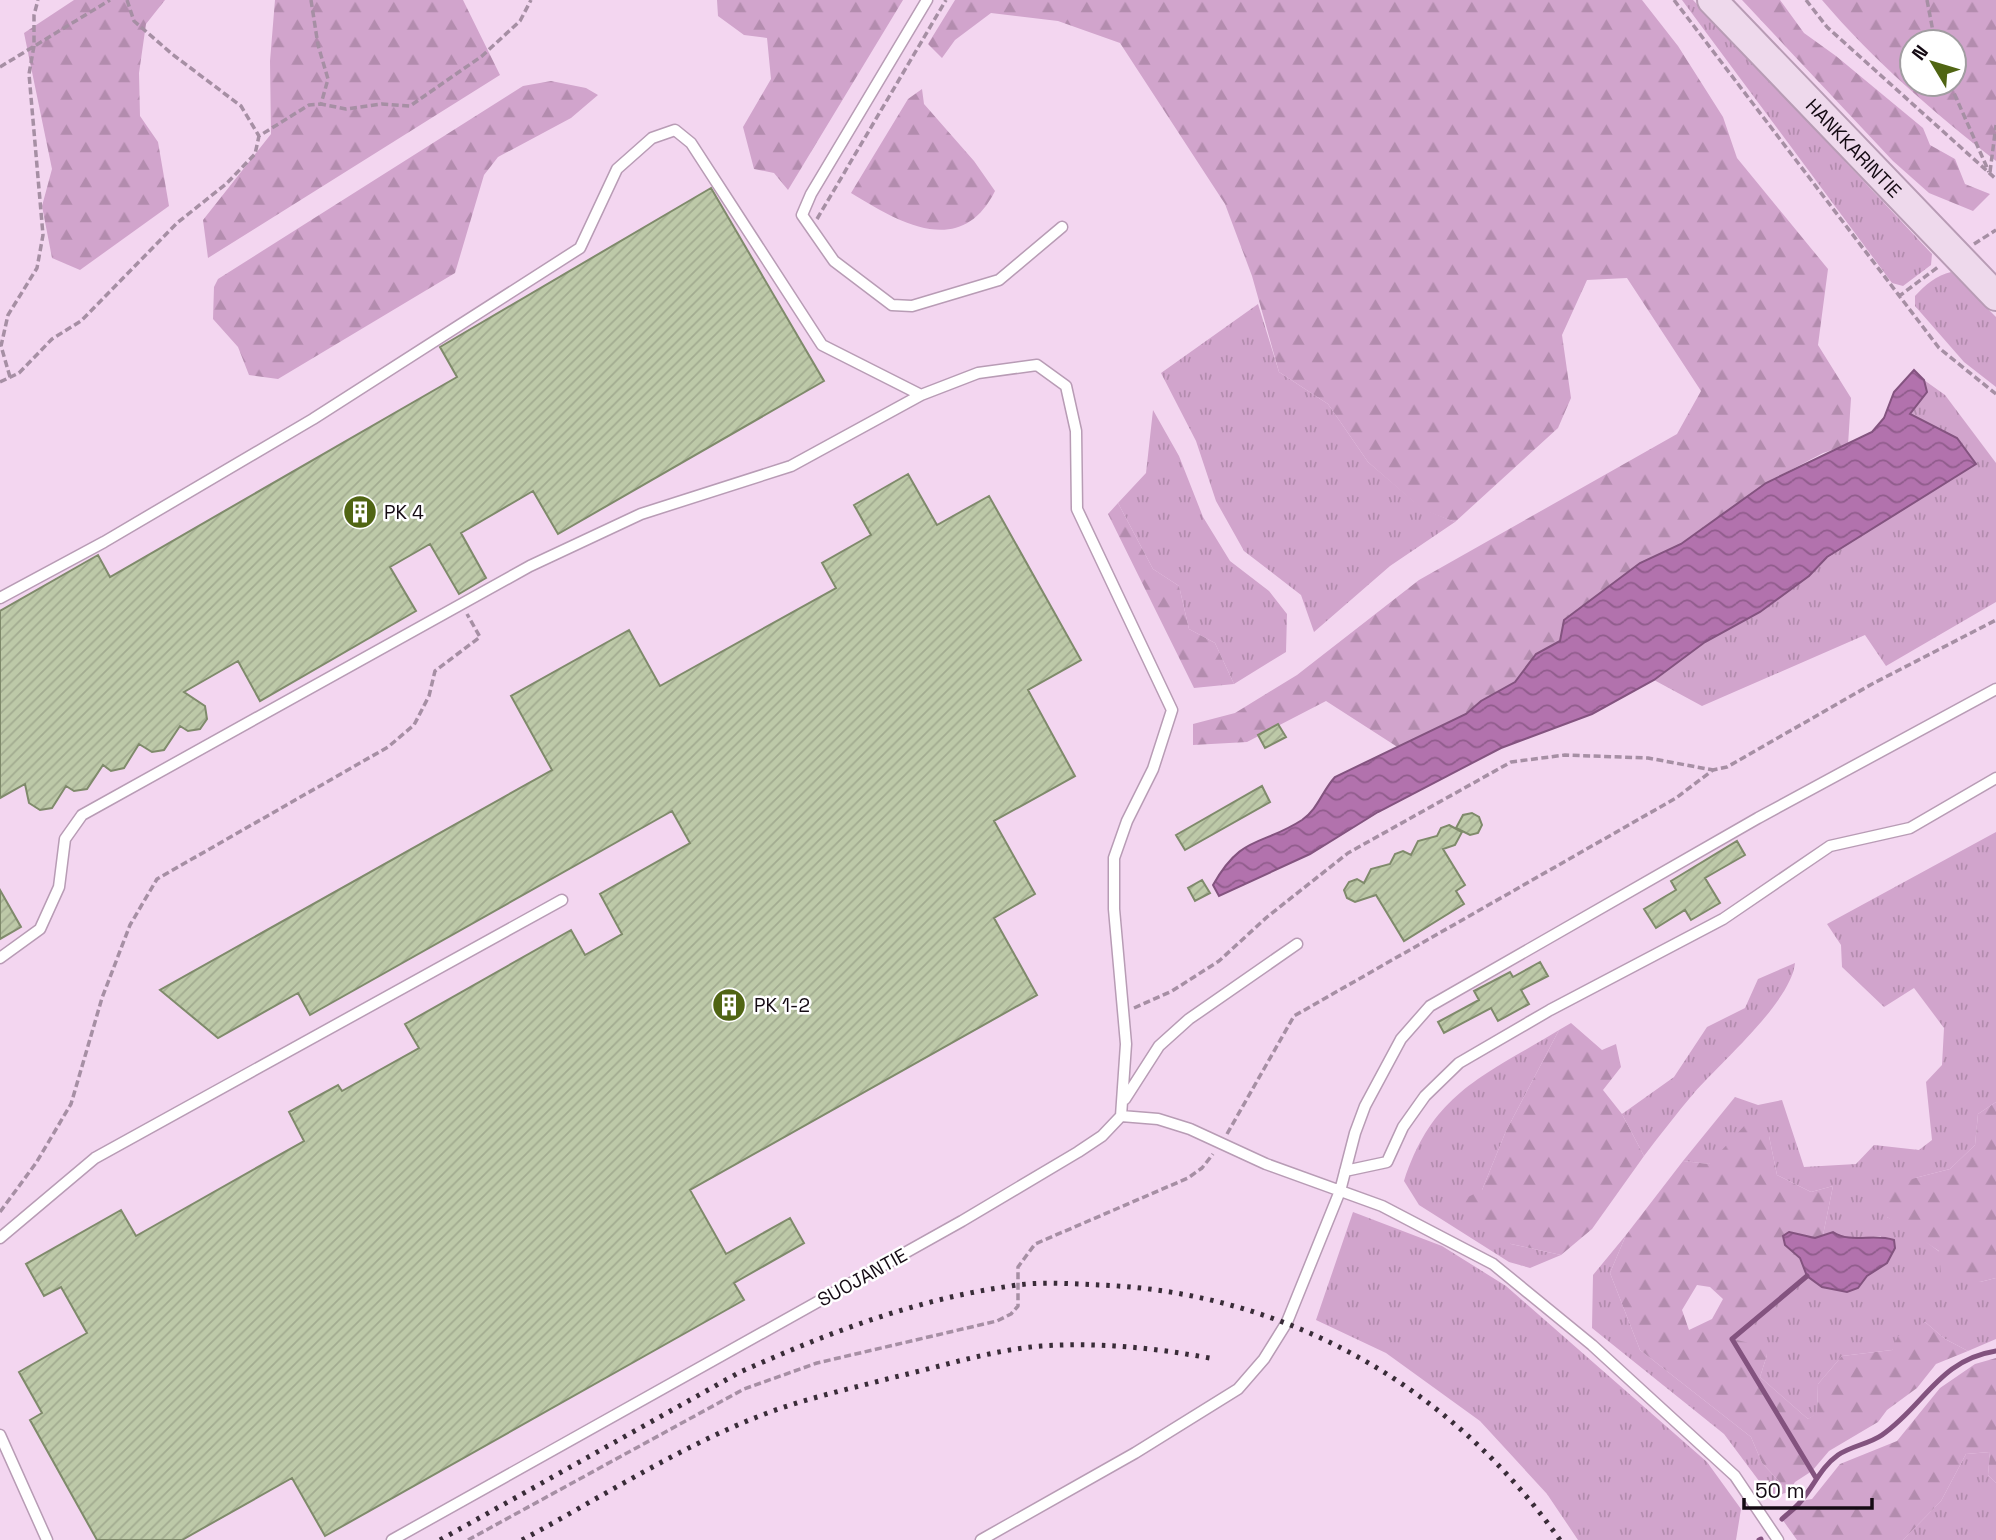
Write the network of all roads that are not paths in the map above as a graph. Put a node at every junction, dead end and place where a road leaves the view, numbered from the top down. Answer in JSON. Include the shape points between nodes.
{"nodes":[{"id":1,"x":927,"y":0,"type":"edge"},
{"id":2,"x":1712,"y":0,"type":"edge"},
{"id":3,"x":1062,"y":228,"type":"dead end"},
{"id":4,"x":1996,"y":296,"type":"edge"},
{"id":5,"x":921,"y":396,"type":"junction"},
{"id":6,"x":0,"y":598,"type":"edge"},
{"id":7,"x":1996,"y":689,"type":"edge"},
{"id":8,"x":1996,"y":778,"type":"edge"},
{"id":9,"x":562,"y":900,"type":"dead end"},
{"id":10,"x":1297,"y":944,"type":"dead end"},
{"id":11,"x":0,"y":958,"type":"edge"},
{"id":12,"x":1122,"y":1104,"type":"junction"},
{"id":13,"x":1121,"y":1116,"type":"junction"},
{"id":14,"x":1345,"y":1171,"type":"junction"},
{"id":15,"x":1340,"y":1191,"type":"junction"},
{"id":16,"x":0,"y":1238,"type":"edge"},
{"id":17,"x":0,"y":1435,"type":"edge"},
{"id":18,"x":47,"y":1540,"type":"edge"},
{"id":19,"x":392,"y":1540,"type":"edge"},
{"id":20,"x":981,"y":1540,"type":"edge"},
{"id":21,"x":1778,"y":1540,"type":"edge"}],
"edges":[{"from":1,"to":3,"type":"lane","via":[[802,215],[834,261],[892,305],[912,306],[999,280]]},
{"from":2,"to":4,"type":"main road","name":"HANKKARINTIE"},
{"from":5,"to":6,"type":"lane","via":[[822,345],[691,143],[675,130],[652,138],[617,169],[580,248],[313,419]]},
{"from":5,"to":11,"type":"lane","via":[[791,466],[641,514],[530,566],[82,815],[65,839],[59,887],[40,929]]},
{"from":5,"to":12,"type":"lane","via":[[978,373],[1037,365],[1066,386],[1076,431],[1077,509],[1172,710],[1153,769],[1114,858],[1126,1044]]},
{"from":7,"to":14,"type":"lane","via":[[1758,818],[1430,1006],[1401,1039],[1365,1106]]},
{"from":8,"to":14,"type":"lane","via":[[1910,828],[1830,846],[1723,919],[1459,1063],[1425,1096],[1403,1127],[1387,1162]]},
{"from":9,"to":16,"type":"lane","via":[[95,1158]]},
{"from":10,"to":12,"type":"lane","via":[[1199,1011],[1159,1046]]},
{"from":12,"to":13,"type":"lane"},
{"from":13,"to":15,"type":"lane","via":[[1158,1119]]},
{"from":13,"to":19,"type":"lane","name":"SUOJANTIE","via":[[1086,1147],[962,1221]]},
{"from":14,"to":15,"type":"lane"},
{"from":15,"to":20,"type":"lane","via":[[1287,1322],[1238,1389]]},
{"from":15,"to":21,"type":"lane","via":[[1382,1206],[1493,1264],[1603,1354],[1735,1476]]},
{"from":17,"to":18,"type":"lane"}]}
